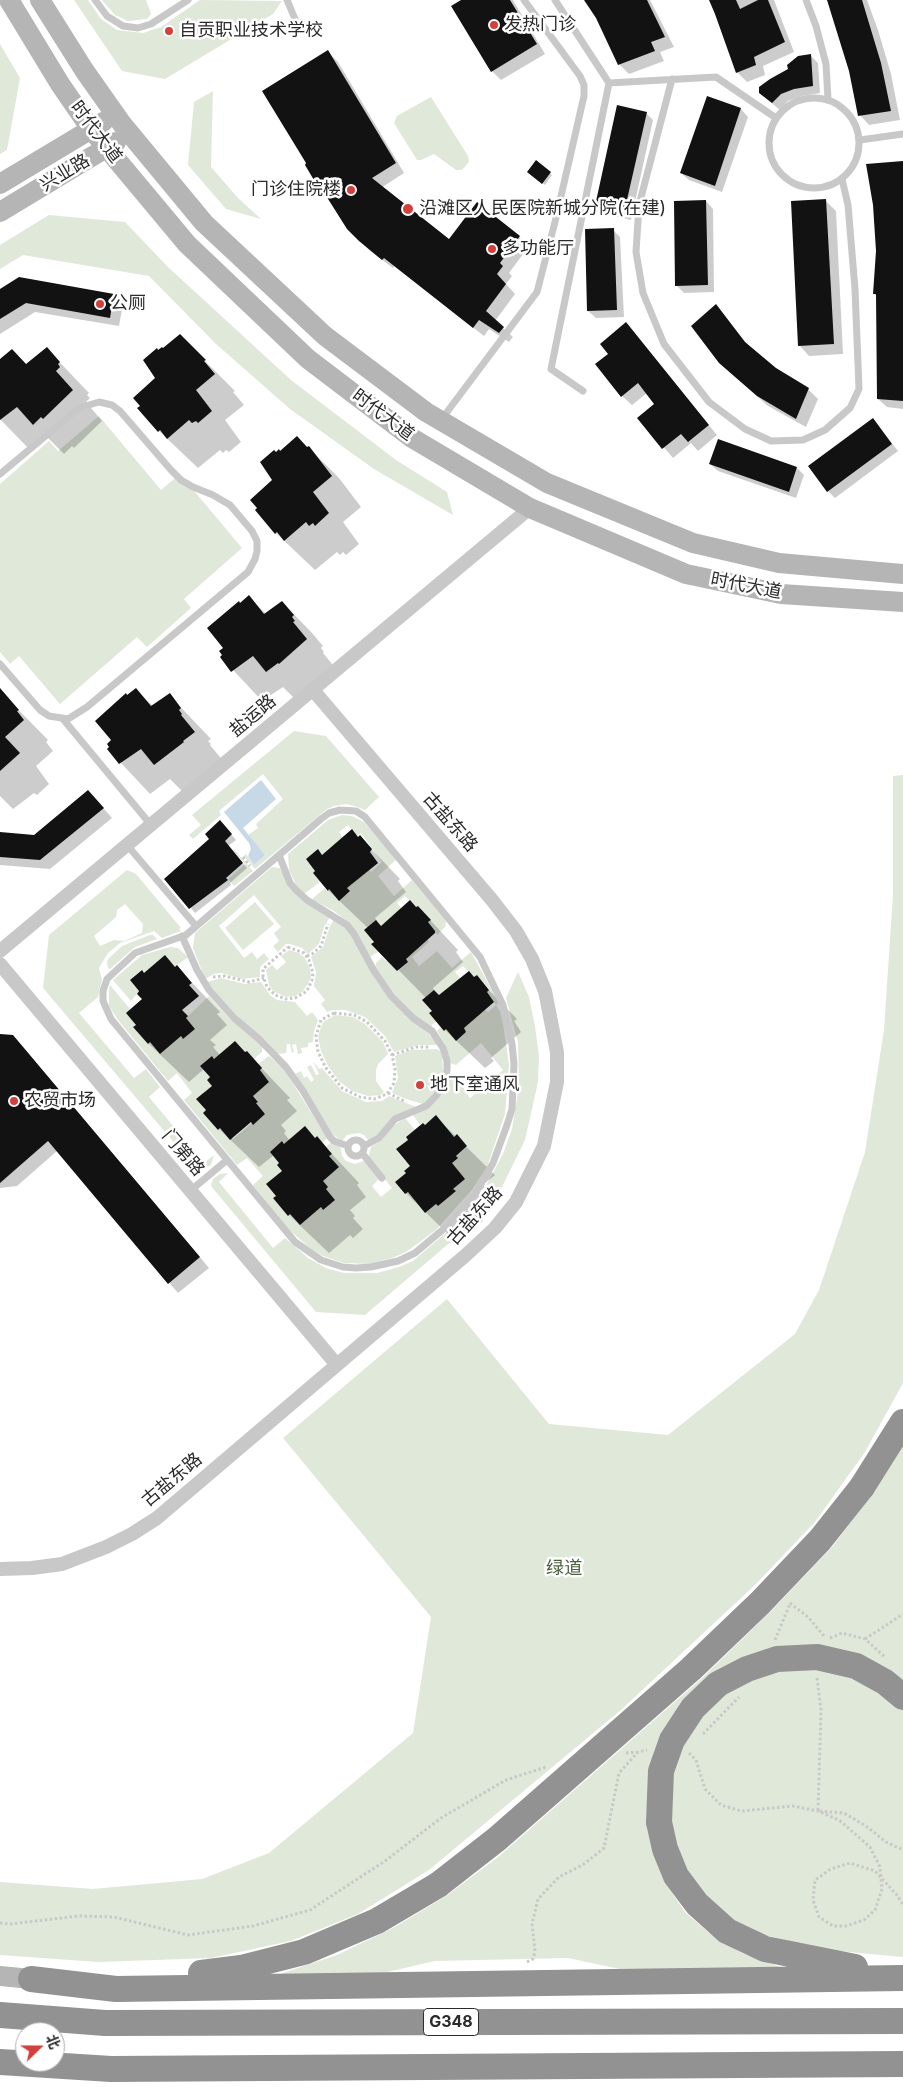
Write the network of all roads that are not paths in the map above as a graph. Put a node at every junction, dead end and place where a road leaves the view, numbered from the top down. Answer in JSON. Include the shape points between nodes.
{"nodes":[{"id":1,"x":10,"y":0,"type":"edge"},
{"id":2,"x":40,"y":0,"type":"edge"},
{"id":3,"x":95,"y":0,"type":"edge"},
{"id":4,"x":188,"y":0,"type":"edge"},
{"id":5,"x":287,"y":0,"type":"edge"},
{"id":6,"x":524,"y":0,"type":"edge"},
{"id":7,"x":555,"y":0,"type":"edge"},
{"id":8,"x":806,"y":0,"type":"edge"},
{"id":9,"x":295,"y":19,"type":"dead end"},
{"id":10,"x":672,"y":80,"type":"junction"},
{"id":11,"x":609,"y":83,"type":"junction"},
{"id":12,"x":828,"y":99,"type":"junction"},
{"id":13,"x":115,"y":115,"type":"junction"},
{"id":14,"x":776,"y":118,"type":"junction"},
{"id":15,"x":91,"y":129,"type":"junction"},
{"id":16,"x":129,"y":134,"type":"junction"},
{"id":17,"x":903,"y":134,"type":"edge"},
{"id":18,"x":860,"y":140,"type":"junction"},
{"id":19,"x":106,"y":148,"type":"junction"},
{"id":20,"x":842,"y":178,"type":"junction"},
{"id":21,"x":0,"y":184,"type":"edge"},
{"id":22,"x":0,"y":212,"type":"edge"},
{"id":23,"x":583,"y":391,"type":"dead end"},
{"id":24,"x":441,"y":421,"type":"junction"},
{"id":25,"x":0,"y":474,"type":"edge"},
{"id":26,"x":530,"y":508,"type":"junction"},
{"id":27,"x":903,"y":574,"type":"edge"},
{"id":28,"x":903,"y":602,"type":"edge"},
{"id":29,"x":0,"y":664,"type":"edge"},
{"id":30,"x":313,"y":690,"type":"junction"},
{"id":31,"x":63,"y":719,"type":"junction"},
{"id":32,"x":151,"y":825,"type":"junction"},
{"id":33,"x":127,"y":845,"type":"junction"},
{"id":34,"x":279,"y":855,"type":"junction"},
{"id":35,"x":196,"y":926,"type":"junction"},
{"id":36,"x":182,"y":936,"type":"junction"},
{"id":37,"x":0,"y":951,"type":"edge"},
{"id":38,"x":0,"y":964,"type":"edge"},
{"id":39,"x":348,"y":1146,"type":"junction"},
{"id":40,"x":363,"y":1150,"type":"junction"},
{"id":41,"x":227,"y":1160,"type":"junction"},
{"id":42,"x":382,"y":1178,"type":"dead end"},
{"id":43,"x":190,"y":1191,"type":"junction"},
{"id":44,"x":337,"y":1365,"type":"junction"},
{"id":45,"x":903,"y":1422,"type":"edge"},
{"id":46,"x":0,"y":1569,"type":"edge"},
{"id":47,"x":903,"y":1696,"type":"edge"},
{"id":48,"x":0,"y":1976,"type":"edge"},
{"id":49,"x":903,"y":1977,"type":"edge"},
{"id":50,"x":31,"y":1979,"type":"junction"},
{"id":51,"x":0,"y":2015,"type":"edge"},
{"id":52,"x":903,"y":2021,"type":"edge"},
{"id":53,"x":0,"y":2062,"type":"edge"},
{"id":54,"x":903,"y":2064,"type":"edge"}],
"edges":[{"from":1,"to":15,"type":"main road","name":"时代大道"},
{"from":2,"to":13,"type":"main road","name":"时代大道"},
{"from":3,"to":4,"type":"lane","via":[[107,16],[122,26],[138,28],[151,24]]},
{"from":5,"to":9,"type":"lane"},
{"from":6,"to":24,"type":"lane","via":[[580,76],[584,96],[537,292]]},
{"from":7,"to":11,"type":"lane"},
{"from":8,"to":12,"type":"lane","via":[[826,64]]},
{"from":10,"to":11,"type":"lane"},
{"from":10,"to":14,"type":"lane","via":[[716,77]]},
{"from":10,"to":20,"type":"lane","via":[[639,205],[636,252],[643,293],[664,344],[708,402],[745,429],[771,441],[803,440],[826,430],[850,408],[858,388],[855,289],[849,215]]},
{"from":11,"to":23,"type":"lane","via":[[551,369]]},
{"from":12,"to":14,"type":"lane","via":[[811,97],[796,101]]},
{"from":12,"to":18,"type":"lane","via":[[846,110],[858,129]]},
{"from":13,"to":15,"type":"main road","name":"兴业路"},
{"from":13,"to":16,"type":"main road","name":"时代大道"},
{"from":14,"to":20,"type":"lane","via":[[769,134],[769,145],[771,156],[782,175],[800,186],[811,188],[828,186]]},
{"from":15,"to":19,"type":"main road","name":"时代大道"},
{"from":15,"to":21,"type":"main road","name":"兴业路"},
{"from":16,"to":19,"type":"main road","name":"兴业路"},
{"from":16,"to":24,"type":"main road","name":"时代大道","via":[[204,223],[325,336]]},
{"from":17,"to":18,"type":"lane"},
{"from":18,"to":20,"type":"lane","via":[[856,162]]},
{"from":19,"to":22,"type":"main road","name":"兴业路"},
{"from":19,"to":26,"type":"main road","name":"时代大道","via":[[187,244],[308,359],[412,438]]},
{"from":24,"to":27,"type":"main road","name":"时代大道","via":[[546,483],[693,543],[779,563]]},
{"from":25,"to":31,"type":"lane","via":[[79,408],[99,402],[112,404],[181,480],[230,505],[257,541],[255,560],[248,572],[87,707]]},
{"from":26,"to":28,"type":"main road","name":"时代大道","via":[[686,574],[781,594]]},
{"from":26,"to":30,"type":"street","name":"盐运路"},
{"from":29,"to":31,"type":"lane","via":[[40,710]]},
{"from":30,"to":32,"type":"street","name":"盐运路"},
{"from":30,"to":44,"type":"street","name":"古盐东路","via":[[516,931],[545,991],[557,1052],[557,1082],[544,1146],[516,1202],[466,1255]]},
{"from":31,"to":32,"type":"lane"},
{"from":32,"to":33,"type":"street","name":"盐运路"},
{"from":33,"to":35,"type":"lane"},
{"from":33,"to":37,"type":"street","name":"盐运路"},
{"from":34,"to":35,"type":"lane"},
{"from":34,"to":40,"type":"lane","via":[[296,890],[347,925],[391,996],[432,1031],[447,1061],[445,1081],[436,1096],[426,1106],[395,1119],[379,1138]]},
{"from":34,"to":41,"type":"lane","via":[[329,813],[356,811],[365,817],[468,940],[489,973],[503,1005],[512,1044],[512,1109],[493,1164],[463,1209],[415,1252],[398,1261],[371,1267],[343,1267],[309,1253],[285,1231]]},
{"from":35,"to":36,"type":"lane"},
{"from":36,"to":39,"type":"lane","via":[[204,982],[222,1006],[286,1066],[330,1137]]},
{"from":36,"to":41,"type":"lane","via":[[136,954],[108,979],[103,1001],[111,1020]]},
{"from":38,"to":43,"type":"street","name":"门第路"},
{"from":39,"to":40,"type":"lane","via":[[353,1155]]},
{"from":39,"to":40,"type":"lane","via":[[355,1140],[360,1141]]},
{"from":40,"to":42,"type":"lane"},
{"from":41,"to":43,"type":"lane"},
{"from":43,"to":44,"type":"street","name":"门第路"},
{"from":44,"to":46,"type":"street","name":"古盐东路","via":[[157,1518],[132,1534],[62,1564]]},
{"from":45,"to":50,"type":"highway","bridge":true,"via":[[862,1487],[814,1547],[760,1603],[692,1669],[497,1839],[438,1885],[377,1921],[304,1952],[241,1968],[147,1979]]},
{"from":47,"to":49,"type":"highway","bridge":true,"via":[[856,1666],[816,1657],[777,1660],[747,1669],[718,1684],[693,1708],[672,1740],[662,1771],[659,1822],[676,1876],[696,1904],[727,1931],[765,1949]]},
{"from":48,"to":50,"type":"main road"},
{"from":49,"to":50,"type":"highway","via":[[116,1989]]},
{"from":51,"to":52,"type":"highway","number":"G348","via":[[105,2023]]},
{"from":53,"to":54,"type":"highway","via":[[111,2069]]}]}
